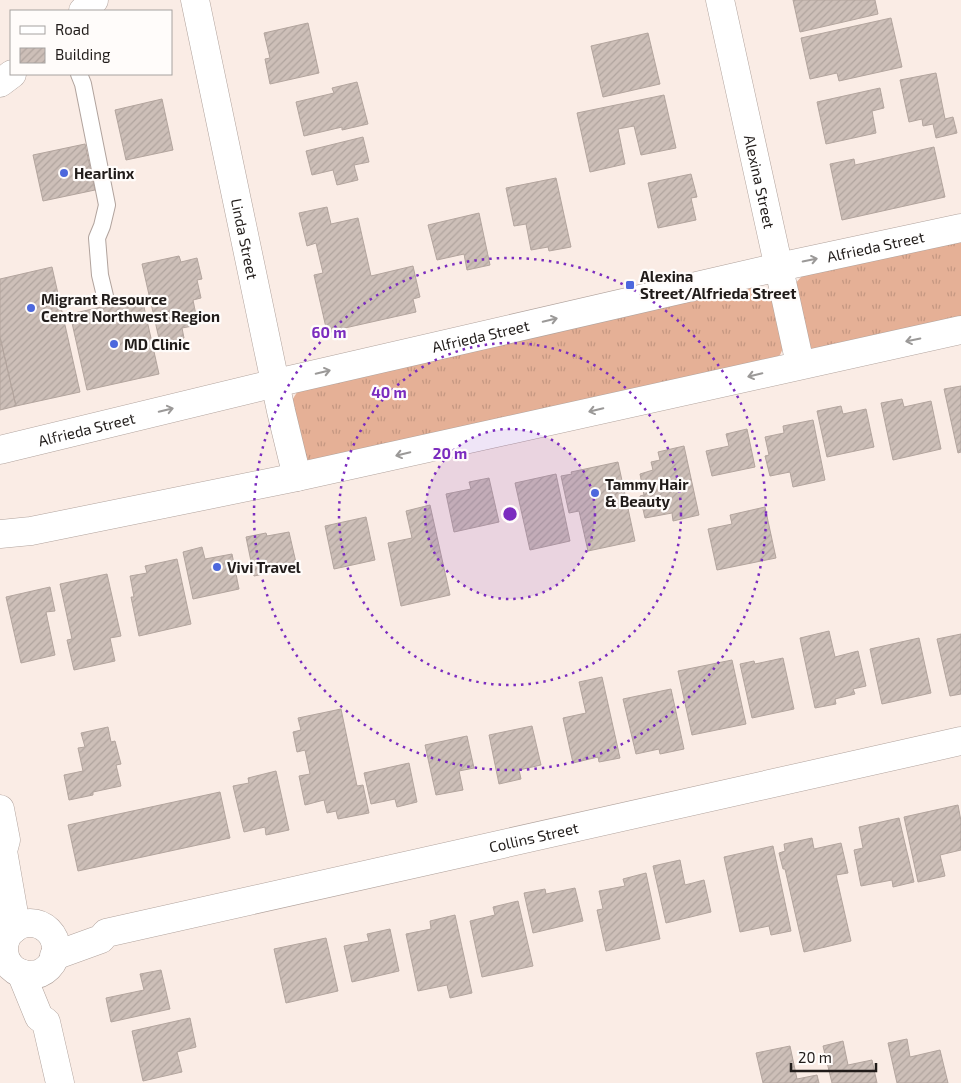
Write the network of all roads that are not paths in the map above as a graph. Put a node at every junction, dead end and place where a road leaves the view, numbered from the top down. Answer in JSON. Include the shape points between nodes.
{"nodes":[{"id":1,"x":94,"y":0,"type":"edge"},
{"id":2,"x":195,"y":0,"type":"edge"},
{"id":3,"x":720,"y":0,"type":"edge"},
{"id":4,"x":84,"y":10,"type":"edge"},
{"id":5,"x":11,"y":75,"type":"edge"},
{"id":6,"x":79,"y":75,"type":"edge"},
{"id":7,"x":0,"y":83,"type":"edge"},
{"id":8,"x":961,"y":228,"type":"edge"},
{"id":9,"x":779,"y":267,"type":"junction"},
{"id":10,"x":105,"y":296,"type":"dead end"},
{"id":11,"x":961,"y":330,"type":"edge"},
{"id":12,"x":800,"y":364,"type":"junction"},
{"id":13,"x":276,"y":383,"type":"junction"},
{"id":14,"x":0,"y":450,"type":"edge"},
{"id":15,"x":297,"y":477,"type":"junction"},
{"id":16,"x":0,"y":534,"type":"edge"},
{"id":17,"x":961,"y":741,"type":"edge"},
{"id":18,"x":0,"y":809,"type":"edge"},
{"id":19,"x":24,"y":949,"type":"edge"},
{"id":20,"x":60,"y":1083,"type":"edge"}],
"edges":[{"from":1,"to":4,"type":"street"},
{"from":2,"to":13,"type":"street","name":"Linda Street"},
{"from":3,"to":9,"type":"street","name":"Alexina Street"},
{"from":5,"to":7,"type":"street"},
{"from":6,"to":10,"type":"lane","via":[[107,205],[97,238]]},
{"from":9,"to":8,"type":"street","name":"Alfrieda Street","one_way":true},
{"from":9,"to":12,"type":"street","name":"Alexina Street"},
{"from":13,"to":9,"type":"street","name":"Alfrieda Street","one_way":true},
{"from":11,"to":12,"type":"street","one_way":true},
{"from":12,"to":15,"type":"street","one_way":true},
{"from":14,"to":13,"type":"street","name":"Alfrieda Street","one_way":true},
{"from":13,"to":15,"type":"street","name":"Linda Street"},
{"from":15,"to":16,"type":"street","via":[[31,531]]},
{"from":17,"to":19,"type":"street","name":"Collins Street","via":[[106,932],[98,926]]},
{"from":18,"to":19,"type":"street","via":[[6,840],[3,851]]},
{"from":19,"to":20,"type":"street","via":[[25,986],[39,1017],[46,1022]]}]}
